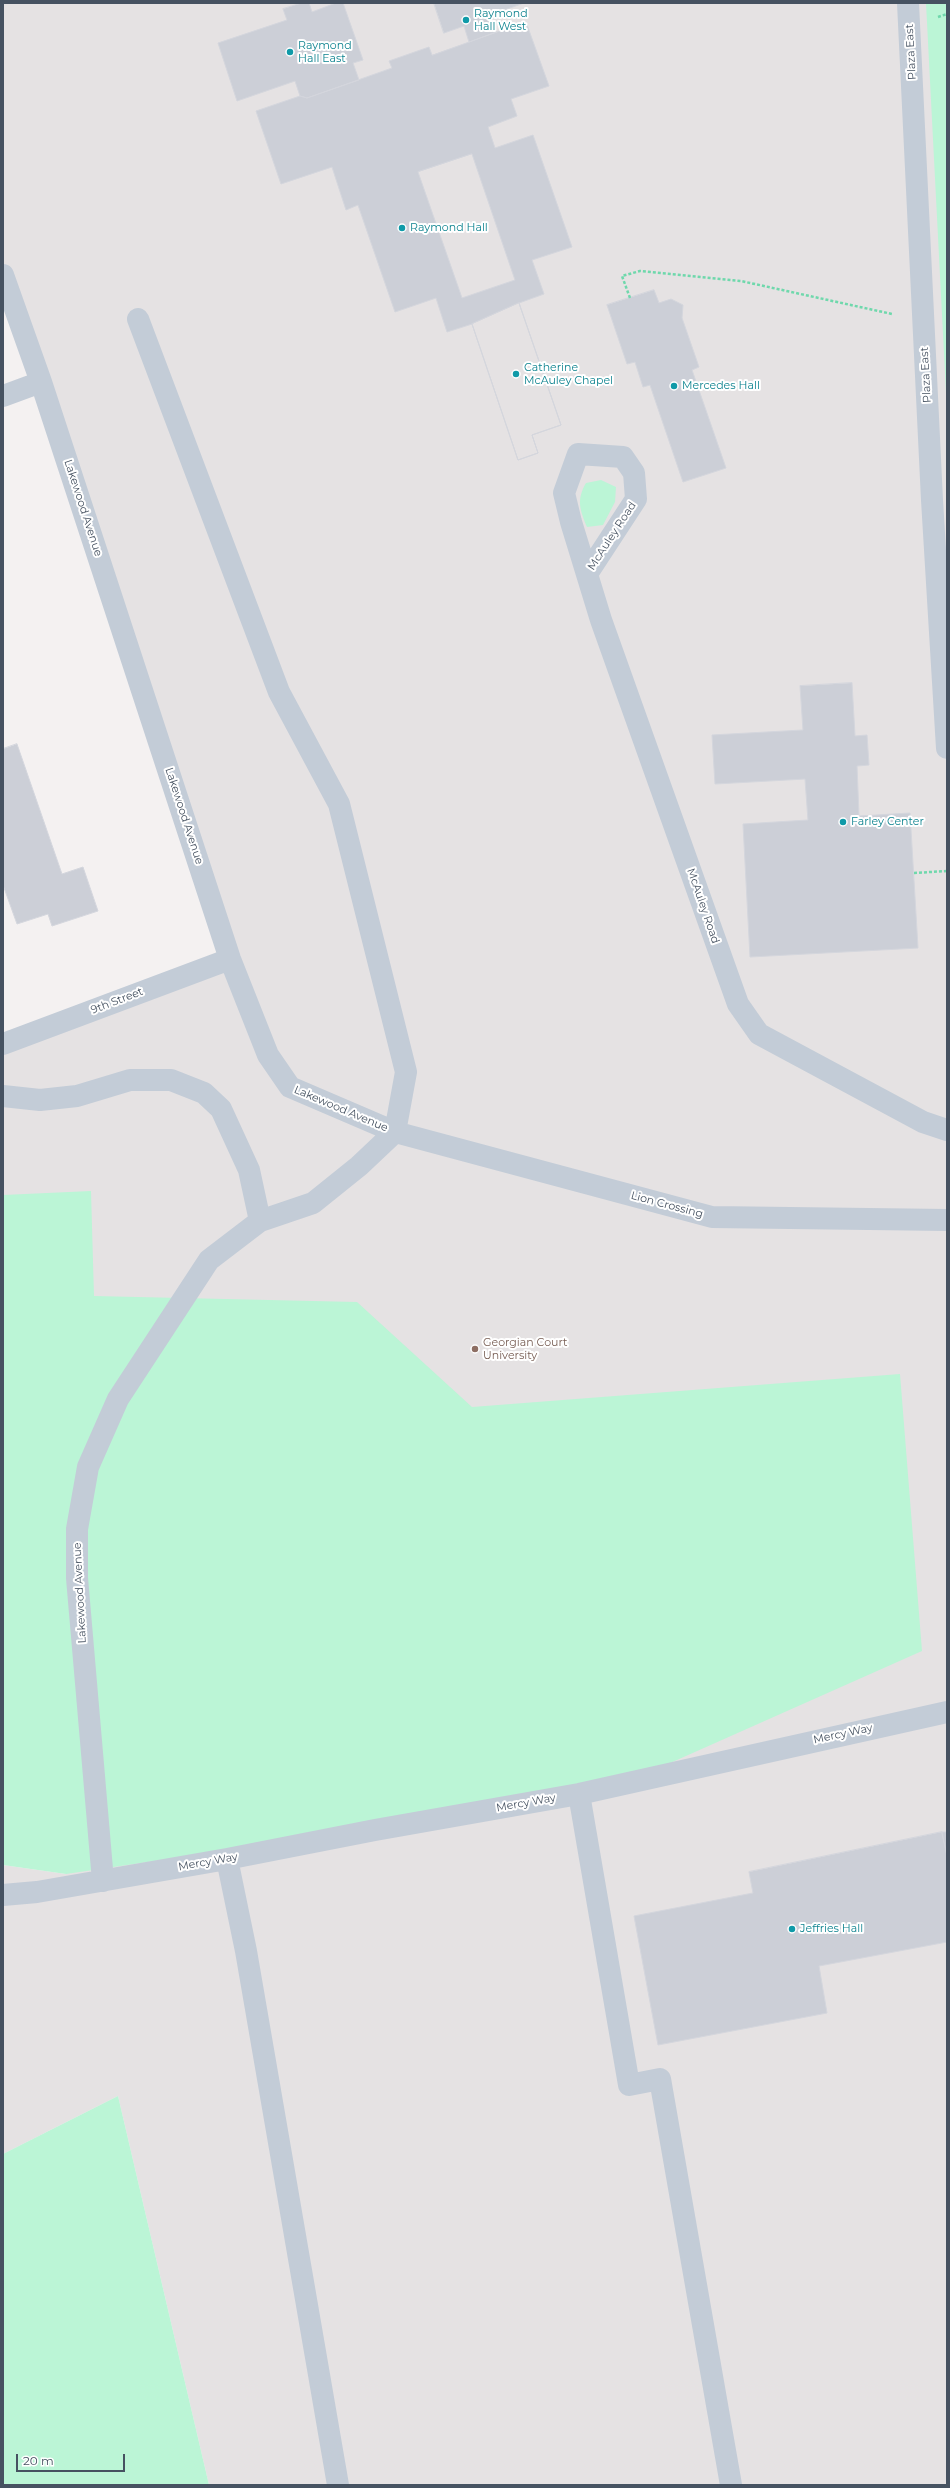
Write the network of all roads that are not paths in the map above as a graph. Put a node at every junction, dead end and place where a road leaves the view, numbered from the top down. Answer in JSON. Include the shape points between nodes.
{"nodes":[{"id":1,"x":908,"y":3,"type":"edge"},
{"id":2,"x":3,"y":275,"type":"edge"},
{"id":3,"x":138,"y":319,"type":"dead end"},
{"id":4,"x":41,"y":382,"type":"junction"},
{"id":5,"x":3,"y":396,"type":"edge"},
{"id":6,"x":939,"y":498,"type":"edge"},
{"id":7,"x":587,"y":574,"type":"junction"},
{"id":8,"x":947,"y":748,"type":"edge"},
{"id":9,"x":230,"y":959,"type":"junction"},
{"id":10,"x":3,"y":1044,"type":"edge"},
{"id":11,"x":3,"y":1096,"type":"edge"},
{"id":12,"x":947,"y":1130,"type":"edge"},
{"id":13,"x":394,"y":1132,"type":"junction"},
{"id":14,"x":947,"y":1220,"type":"edge"},
{"id":15,"x":260,"y":1221,"type":"junction"},
{"id":16,"x":947,"y":1712,"type":"edge"},
{"id":17,"x":579,"y":1794,"type":"junction"},
{"id":18,"x":226,"y":1859,"type":"junction"},
{"id":19,"x":103,"y":1881,"type":"junction"},
{"id":20,"x":3,"y":1895,"type":"edge"},
{"id":21,"x":338,"y":2485,"type":"edge"},
{"id":22,"x":731,"y":2485,"type":"edge"}],
"edges":[{"from":1,"to":6,"type":"street","name":"Plaza East","via":[[923,321]]},
{"from":2,"to":4,"type":"street","name":"Lakewood Avenue"},
{"from":3,"to":13,"type":"street","via":[[279,692],[339,804],[406,1072]]},
{"from":4,"to":5,"type":"street"},
{"from":4,"to":9,"type":"street","name":"Lakewood Avenue"},
{"from":6,"to":8,"type":"street","name":"Plaza East"},
{"from":7,"to":7,"type":"street","name":"McAuley Road","via":[[564,493],[578,454],[623,457],[634,473],[636,499]]},
{"from":7,"to":12,"type":"street","name":"McAuley Road","via":[[738,1004],[759,1034],[923,1122]]},
{"from":9,"to":10,"type":"street","name":"9th Street"},
{"from":9,"to":13,"type":"street","name":"Lakewood Avenue","via":[[268,1055],[290,1087]]},
{"from":11,"to":15,"type":"street","via":[[40,1100],[77,1096],[130,1080],[171,1080],[204,1093],[221,1109],[249,1170]]},
{"from":13,"to":14,"type":"street","name":"Lion Crossing","via":[[712,1217]]},
{"from":13,"to":15,"type":"street","name":"Lakewood Avenue","via":[[359,1166],[313,1203]]},
{"from":15,"to":19,"type":"street","name":"Lakewood Avenue","via":[[209,1260],[118,1399],[88,1467],[77,1528],[77,1578]]},
{"from":16,"to":17,"type":"street","name":"Mercy Way"},
{"from":17,"to":18,"type":"street","name":"Mercy Way"},
{"from":17,"to":22,"type":"street","via":[[629,2084],[660,2079]]},
{"from":18,"to":19,"type":"street","name":"Mercy Way"},
{"from":18,"to":21,"type":"street","via":[[247,1958]]},
{"from":19,"to":20,"type":"street","name":"Mercy Way"}]}
